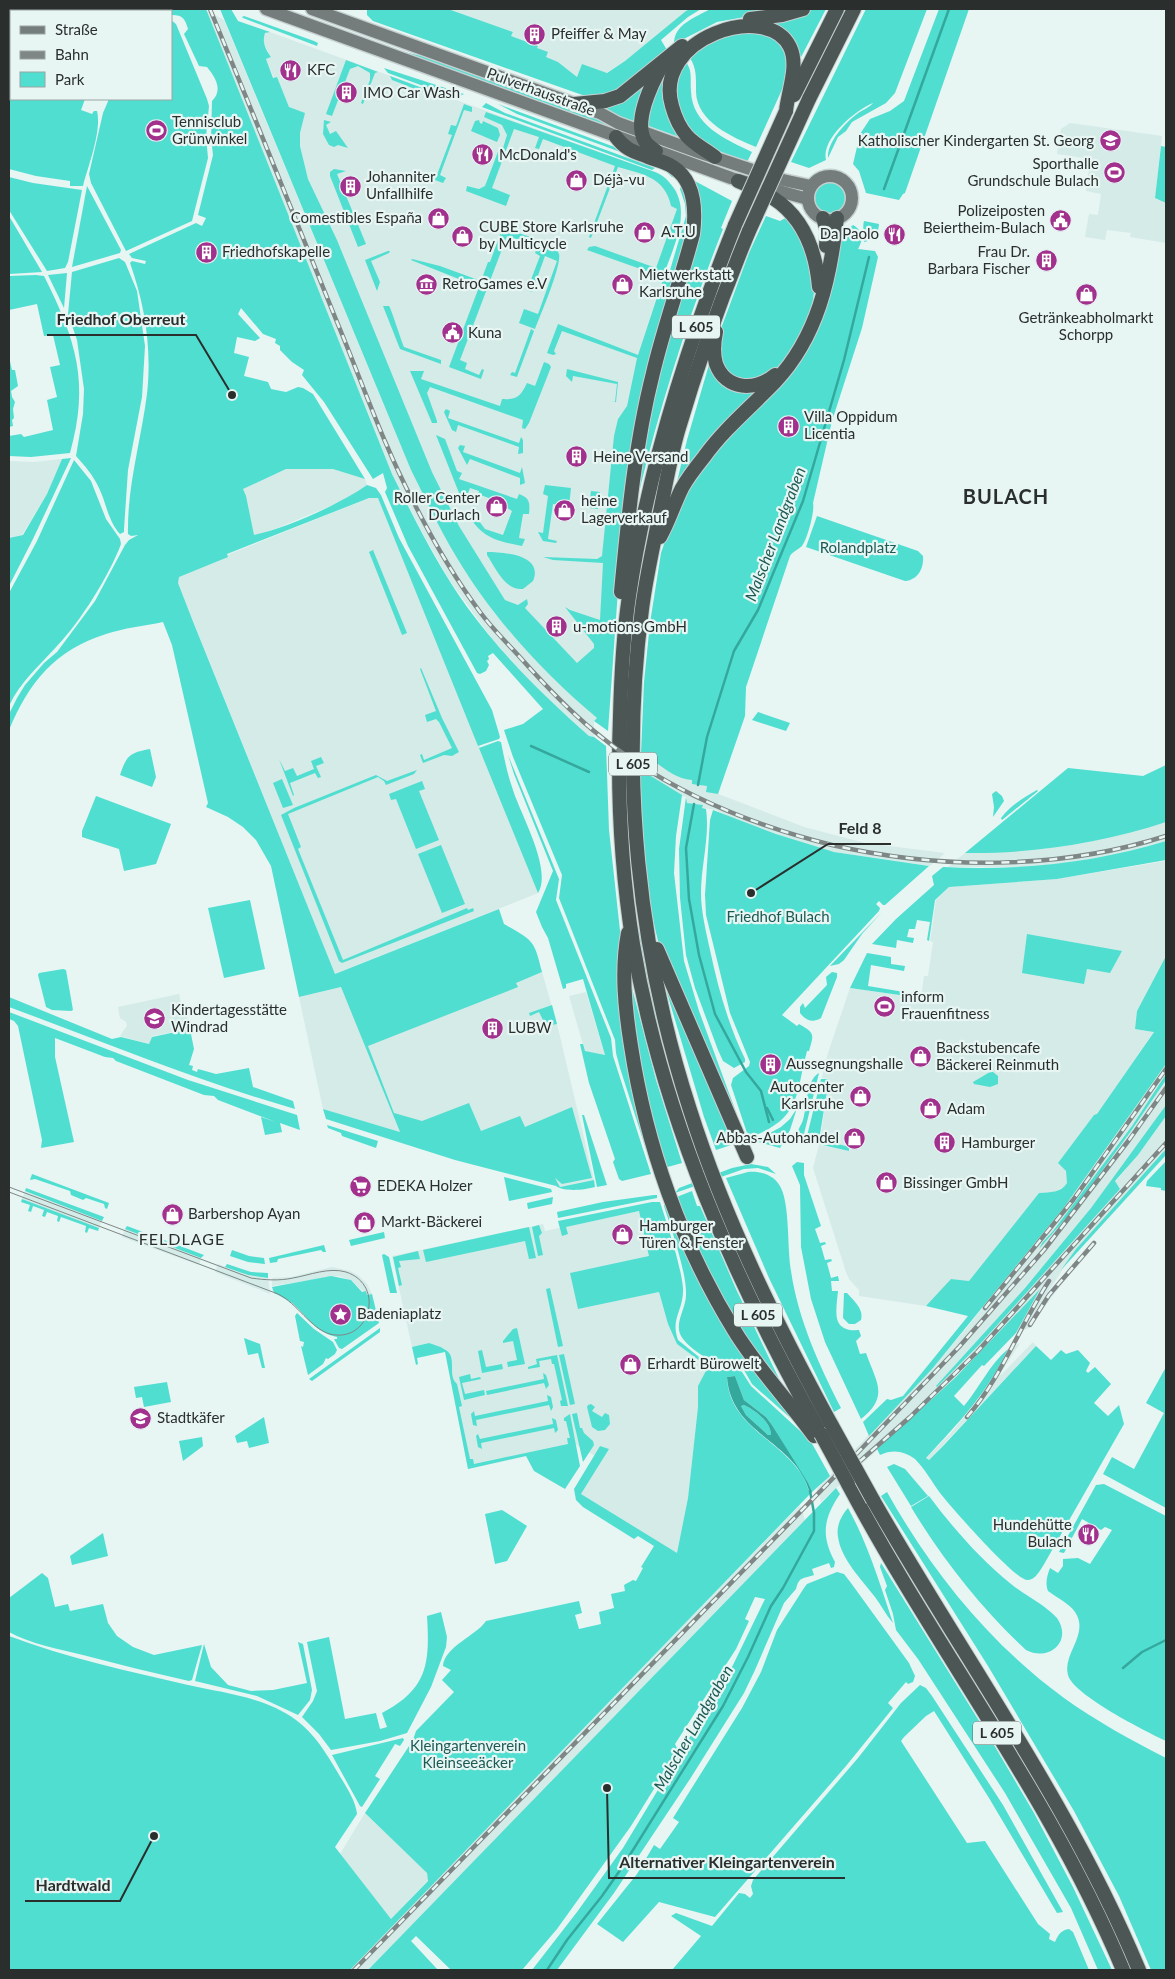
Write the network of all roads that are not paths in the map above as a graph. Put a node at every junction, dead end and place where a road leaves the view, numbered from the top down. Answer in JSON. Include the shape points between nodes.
{"nodes":[{"id":1,"x":266,"y":9,"type":"edge"},
{"id":2,"x":312,"y":9,"type":"edge"},
{"id":3,"x":803,"y":9,"type":"edge"},
{"id":4,"x":837,"y":9,"type":"edge"},
{"id":5,"x":854,"y":9,"type":"edge"},
{"id":6,"x":665,"y":60,"type":"junction"},
{"id":7,"x":792,"y":90,"type":"junction"},
{"id":8,"x":574,"y":104,"type":"junction"},
{"id":9,"x":642,"y":132,"type":"junction"},
{"id":10,"x":616,"y":137,"type":"junction"},
{"id":11,"x":656,"y":151,"type":"junction"},
{"id":12,"x":714,"y":157,"type":"junction"},
{"id":13,"x":738,"y":181,"type":"junction"},
{"id":14,"x":809,"y":193,"type":"junction"},
{"id":15,"x":822,"y":218,"type":"junction"},
{"id":16,"x":837,"y":218,"type":"junction"},
{"id":17,"x":819,"y":287,"type":"junction"},
{"id":18,"x":721,"y":304,"type":"junction"},
{"id":19,"x":652,"y":548,"type":"junction"},
{"id":20,"x":623,"y":655,"type":"junction"},
{"id":21,"x":646,"y":921,"type":"junction"},
{"id":22,"x":630,"y":922,"type":"junction"},
{"id":23,"x":747,"y":1157,"type":"dead end"},
{"id":24,"x":822,"y":1432,"type":"junction"},
{"id":25,"x":1123,"y":1970,"type":"edge"},
{"id":26,"x":1139,"y":1970,"type":"edge"}],
"edges":[{"from":1,"to":10,"type":"main road","name":"Pulverhausstraße"},
{"from":2,"to":8,"type":"main road","name":"Pulverhausstraße"},
{"from":3,"to":6,"type":"highway","via":[[782,16],[738,20],[712,28]]},
{"from":4,"to":7,"type":"highway"},
{"from":5,"to":18,"type":"highway","number":"L 605","bridge":true,"via":[[809,100]]},
{"from":6,"to":8,"type":"highway","via":[[620,96]]},
{"from":6,"to":9,"type":"highway","via":[[646,101]]},
{"from":7,"to":12,"type":"highway","via":[[793,55],[785,40],[771,29],[753,25],[725,28],[688,50],[673,70],[669,84],[670,100],[687,136]]},
{"from":7,"to":20,"type":"highway","number":"L 605","bridge":true,"via":[[694,332],[664,430],[637,547]]},
{"from":8,"to":9,"type":"main road","name":"Pulverhausstraße"},
{"from":9,"to":11,"type":"highway","via":[[647,144]]},
{"from":9,"to":12,"type":"main road","name":"Pulverhausstraße"},
{"from":10,"to":11,"type":"main road","name":"Pulverhausstraße"},
{"from":10,"to":20,"type":"highway","via":[[624,148],[665,162],[682,174],[691,190],[695,211],[693,234],[653,373],[636,458],[620,613]]},
{"from":11,"to":13,"type":"main road","name":"Pulverhausstraße"},
{"from":12,"to":14,"type":"main road","name":"Pulverhausstraße","via":[[783,180]]},
{"from":13,"to":14,"type":"main road","name":"Pulverhausstraße"},
{"from":13,"to":17,"type":"highway","via":[[773,198],[788,210],[814,253]]},
{"from":14,"to":15,"type":"main road","via":[[813,212]]},
{"from":14,"to":16,"type":"main road","via":[[818,179],[827,176],[836,176],[846,182],[852,202]]},
{"from":15,"to":16,"type":"main road"},
{"from":15,"to":17,"type":"highway","via":[[827,231]]},
{"from":16,"to":19,"type":"highway","via":[[825,289],[814,325],[803,346],[775,382],[705,455],[682,488],[664,530]]},
{"from":17,"to":18,"type":"highway","via":[[812,317],[795,350],[774,376],[756,386],[730,381],[716,362],[714,344]]},
{"from":18,"to":19,"type":"highway","number":"L 605","via":[[677,434]]},
{"from":19,"to":21,"type":"highway","number":"L 605","via":[[642,606],[633,706],[633,785]]},
{"from":20,"to":22,"type":"highway","number":"L 605","via":[[618,788]]},
{"from":21,"to":23,"type":"highway","via":[[668,979]]},
{"from":21,"to":24,"type":"highway","number":"L 605","via":[[679,1075],[702,1144],[756,1278],[801,1369]]},
{"from":22,"to":24,"type":"highway","number":"L 605","via":[[646,1009],[668,1088],[704,1193],[758,1317]]},
{"from":22,"to":24,"type":"highway","via":[[624,953],[629,1034],[639,1091],[659,1168],[711,1290],[734,1330],[780,1395]]},
{"from":24,"to":25,"type":"highway","number":"L 605","bridge":true,"via":[[862,1512],[1062,1846]]},
{"from":24,"to":26,"type":"highway","number":"L 605","bridge":true,"via":[[874,1500],[1040,1778],[1082,1850]]}]}
